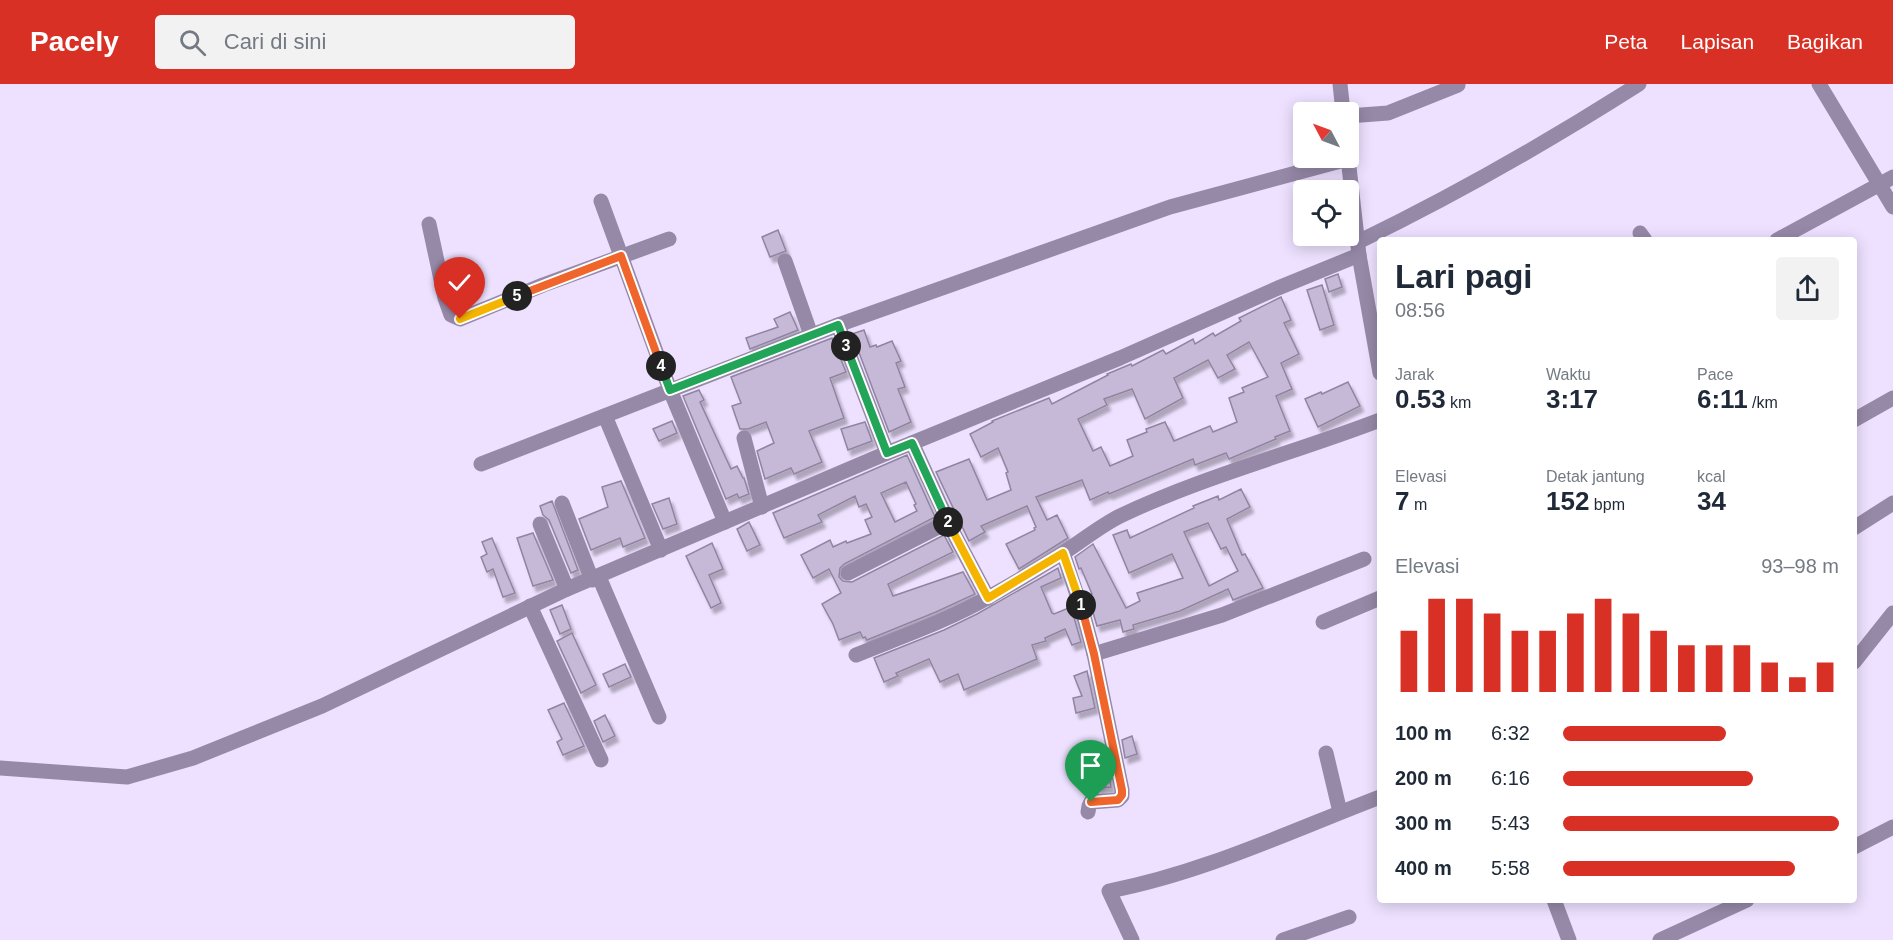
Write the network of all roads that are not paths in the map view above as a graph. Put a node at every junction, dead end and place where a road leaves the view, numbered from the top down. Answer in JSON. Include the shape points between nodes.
{"nodes":[{"id":1,"x":1340,"y":84,"type":"edge"},
{"id":2,"x":1639,"y":84,"type":"edge"},
{"id":3,"x":1458,"y":85,"type":"edge"},
{"id":4,"x":1827,"y":87,"type":"edge"},
{"id":5,"x":1342,"y":102,"type":"edge"},
{"id":6,"x":1359,"y":115,"type":"edge"},
{"id":7,"x":1312,"y":168,"type":"edge"},
{"id":8,"x":1349,"y":168,"type":"edge"},
{"id":9,"x":1893,"y":177,"type":"edge"},
{"id":10,"x":1879,"y":184,"type":"junction"},
{"id":11,"x":601,"y":201,"type":"dead end"},
{"id":12,"x":1893,"y":207,"type":"edge"},
{"id":13,"x":429,"y":224,"type":"dead end"},
{"id":14,"x":1379,"y":237,"type":"edge"},
{"id":15,"x":1782,"y":237,"type":"edge"},
{"id":16,"x":1377,"y":238,"type":"edge"},
{"id":17,"x":669,"y":239,"type":"dead end"},
{"id":18,"x":1359,"y":248,"type":"junction"},
{"id":19,"x":621,"y":256,"type":"junction"},
{"id":20,"x":785,"y":261,"type":"dead end"},
{"id":21,"x":838,"y":325,"type":"junction"},
{"id":22,"x":811,"y":335,"type":"junction"},
{"id":23,"x":1377,"y":355,"type":"edge"},
{"id":24,"x":670,"y":390,"type":"junction"},
{"id":25,"x":1893,"y":398,"type":"edge"},
{"id":26,"x":605,"y":416,"type":"junction"},
{"id":27,"x":1857,"y":418,"type":"edge"},
{"id":28,"x":1377,"y":421,"type":"edge"},
{"id":29,"x":744,"y":438,"type":"dead end"},
{"id":30,"x":912,"y":443,"type":"junction"},
{"id":31,"x":887,"y":453,"type":"junction"},
{"id":32,"x":481,"y":464,"type":"dead end"},
{"id":33,"x":562,"y":503,"type":"dead end"},
{"id":34,"x":1893,"y":503,"type":"edge"},
{"id":35,"x":762,"y":507,"type":"junction"},
{"id":36,"x":725,"y":522,"type":"junction"},
{"id":37,"x":948,"y":522,"type":"junction"},
{"id":38,"x":540,"y":525,"type":"dead end"},
{"id":39,"x":1857,"y":526,"type":"edge"},
{"id":40,"x":661,"y":550,"type":"junction"},
{"id":41,"x":1063,"y":553,"type":"junction"},
{"id":42,"x":1364,"y":559,"type":"dead end"},
{"id":43,"x":848,"y":573,"type":"dead end"},
{"id":44,"x":595,"y":578,"type":"junction"},
{"id":45,"x":567,"y":589,"type":"junction"},
{"id":46,"x":988,"y":598,"type":"junction"},
{"id":47,"x":1377,"y":599,"type":"edge"},
{"id":48,"x":530,"y":606,"type":"junction"},
{"id":49,"x":1893,"y":613,"type":"edge"},
{"id":50,"x":1323,"y":622,"type":"dead end"},
{"id":51,"x":1094,"y":654,"type":"junction"},
{"id":52,"x":856,"y":655,"type":"dead end"},
{"id":53,"x":1857,"y":658,"type":"edge"},
{"id":54,"x":659,"y":717,"type":"dead end"},
{"id":55,"x":1326,"y":753,"type":"dead end"},
{"id":56,"x":601,"y":760,"type":"dead end"},
{"id":57,"x":0,"y":768,"type":"edge"},
{"id":58,"x":1377,"y":798,"type":"edge"},
{"id":59,"x":1088,"y":812,"type":"dead end"},
{"id":60,"x":1340,"y":812,"type":"junction"},
{"id":61,"x":1893,"y":828,"type":"edge"},
{"id":62,"x":1857,"y":846,"type":"edge"},
{"id":63,"x":1555,"y":903,"type":"edge"},
{"id":64,"x":1740,"y":903,"type":"edge"},
{"id":65,"x":1349,"y":917,"type":"dead end"},
{"id":66,"x":1132,"y":940,"type":"edge"},
{"id":67,"x":1283,"y":940,"type":"edge"},
{"id":68,"x":1569,"y":940,"type":"edge"},
{"id":69,"x":1660,"y":940,"type":"edge"}],
"edges":[{"from":1,"to":5,"type":"street"},
{"from":2,"to":14,"type":"street"},
{"from":3,"to":6,"type":"street","via":[[1388,113]]},
{"from":4,"to":10,"type":"street"},
{"from":7,"to":21,"type":"street","via":[[1170,207]]},
{"from":8,"to":18,"type":"street"},
{"from":9,"to":10,"type":"street"},
{"from":10,"to":12,"type":"street"},
{"from":10,"to":15,"type":"street"},
{"from":11,"to":19,"type":"street"},
{"from":13,"to":19,"type":"street","via":[[445,298],[451,315],[460,319]]},
{"from":16,"to":18,"type":"street"},
{"from":17,"to":19,"type":"street"},
{"from":18,"to":23,"type":"street"},
{"from":18,"to":30,"type":"street","via":[[1120,358]]},
{"from":19,"to":24,"type":"street"},
{"from":20,"to":22,"type":"street"},
{"from":21,"to":22,"type":"street"},
{"from":21,"to":31,"type":"street"},
{"from":22,"to":24,"type":"street"},
{"from":24,"to":26,"type":"street"},
{"from":24,"to":36,"type":"street"},
{"from":25,"to":27,"type":"street"},
{"from":26,"to":32,"type":"street"},
{"from":26,"to":40,"type":"street"},
{"from":28,"to":41,"type":"street","via":[[1144,505]]},
{"from":29,"to":35,"type":"street"},
{"from":30,"to":31,"type":"street"},
{"from":30,"to":37,"type":"street"},
{"from":31,"to":35,"type":"street"},
{"from":33,"to":44,"type":"street"},
{"from":34,"to":39,"type":"street"},
{"from":35,"to":36,"type":"street"},
{"from":36,"to":40,"type":"street"},
{"from":37,"to":43,"type":"street"},
{"from":37,"to":46,"type":"street"},
{"from":38,"to":45,"type":"street"},
{"from":40,"to":44,"type":"street"},
{"from":41,"to":46,"type":"street"},
{"from":41,"to":51,"type":"street"},
{"from":42,"to":51,"type":"street","via":[[1222,615]]},
{"from":44,"to":45,"type":"street"},
{"from":44,"to":54,"type":"street"},
{"from":45,"to":48,"type":"street"},
{"from":46,"to":52,"type":"street"},
{"from":47,"to":50,"type":"street"},
{"from":48,"to":56,"type":"street"},
{"from":48,"to":57,"type":"street","via":[[322,706],[225,746],[150,771],[127,777]]},
{"from":49,"to":53,"type":"street"},
{"from":51,"to":59,"type":"street","via":[[1122,795],[1118,800],[1091,802]]},
{"from":55,"to":60,"type":"street"},
{"from":58,"to":60,"type":"street"},
{"from":60,"to":66,"type":"street","via":[[1186,871],[1109,891]]},
{"from":61,"to":62,"type":"street"},
{"from":63,"to":68,"type":"street"},
{"from":64,"to":69,"type":"street"},
{"from":65,"to":67,"type":"street"}]}
